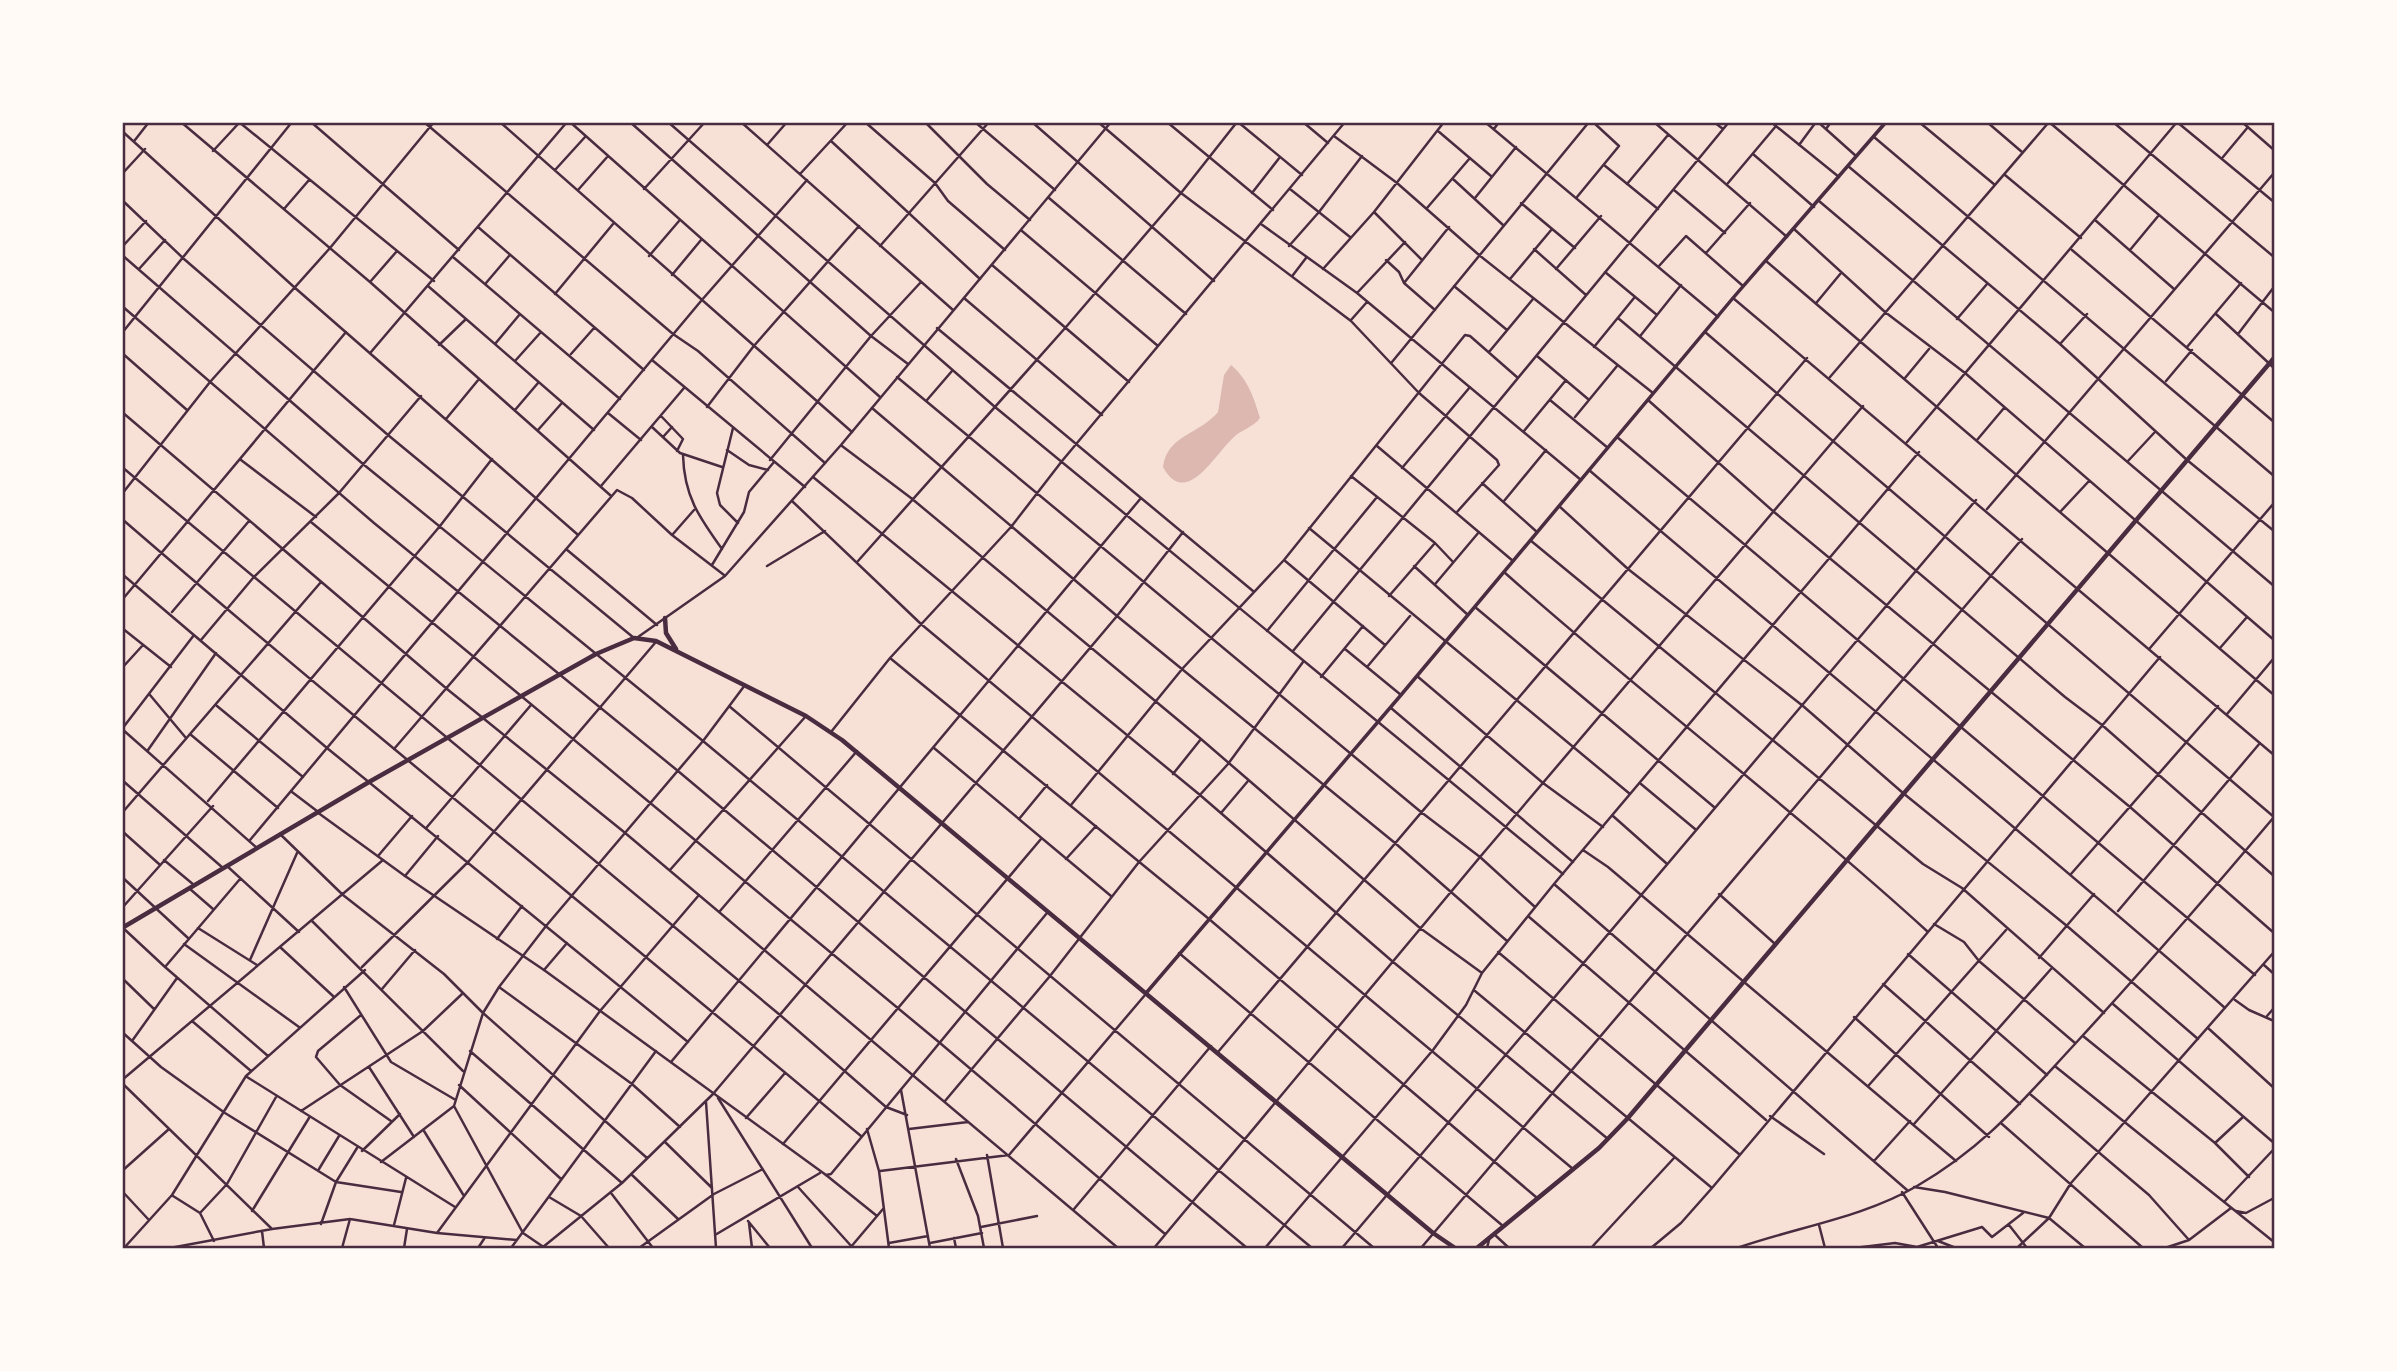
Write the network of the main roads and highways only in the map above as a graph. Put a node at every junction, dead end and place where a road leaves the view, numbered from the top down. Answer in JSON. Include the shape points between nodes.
{"nodes":[{"id":1,"x":1885,"y":123,"type":"edge"},
{"id":2,"x":2274,"y":358,"type":"edge"},
{"id":3,"x":2272,"y":366,"type":"edge"},
{"id":4,"x":665,"y":618,"type":"road end"},
{"id":5,"x":676,"y":649,"type":"junction"},
{"id":6,"x":123,"y":928,"type":"edge"},
{"id":7,"x":1147,"y":992,"type":"junction"},
{"id":8,"x":1455,"y":1248,"type":"edge"},
{"id":9,"x":1477,"y":1248,"type":"edge"}],
"edges":[{"from":1,"to":7,"type":"main road"},
{"from":2,"to":3,"type":"highway"},
{"from":3,"to":9,"type":"highway","via":[[2186,460],[1627,1119]]},
{"from":4,"to":5,"type":"highway","via":[[666,633]]},
{"from":5,"to":6,"type":"highway","via":[[636,638],[596,654]]},
{"from":5,"to":7,"type":"highway","via":[[831,732]]},
{"from":7,"to":8,"type":"highway"}]}
